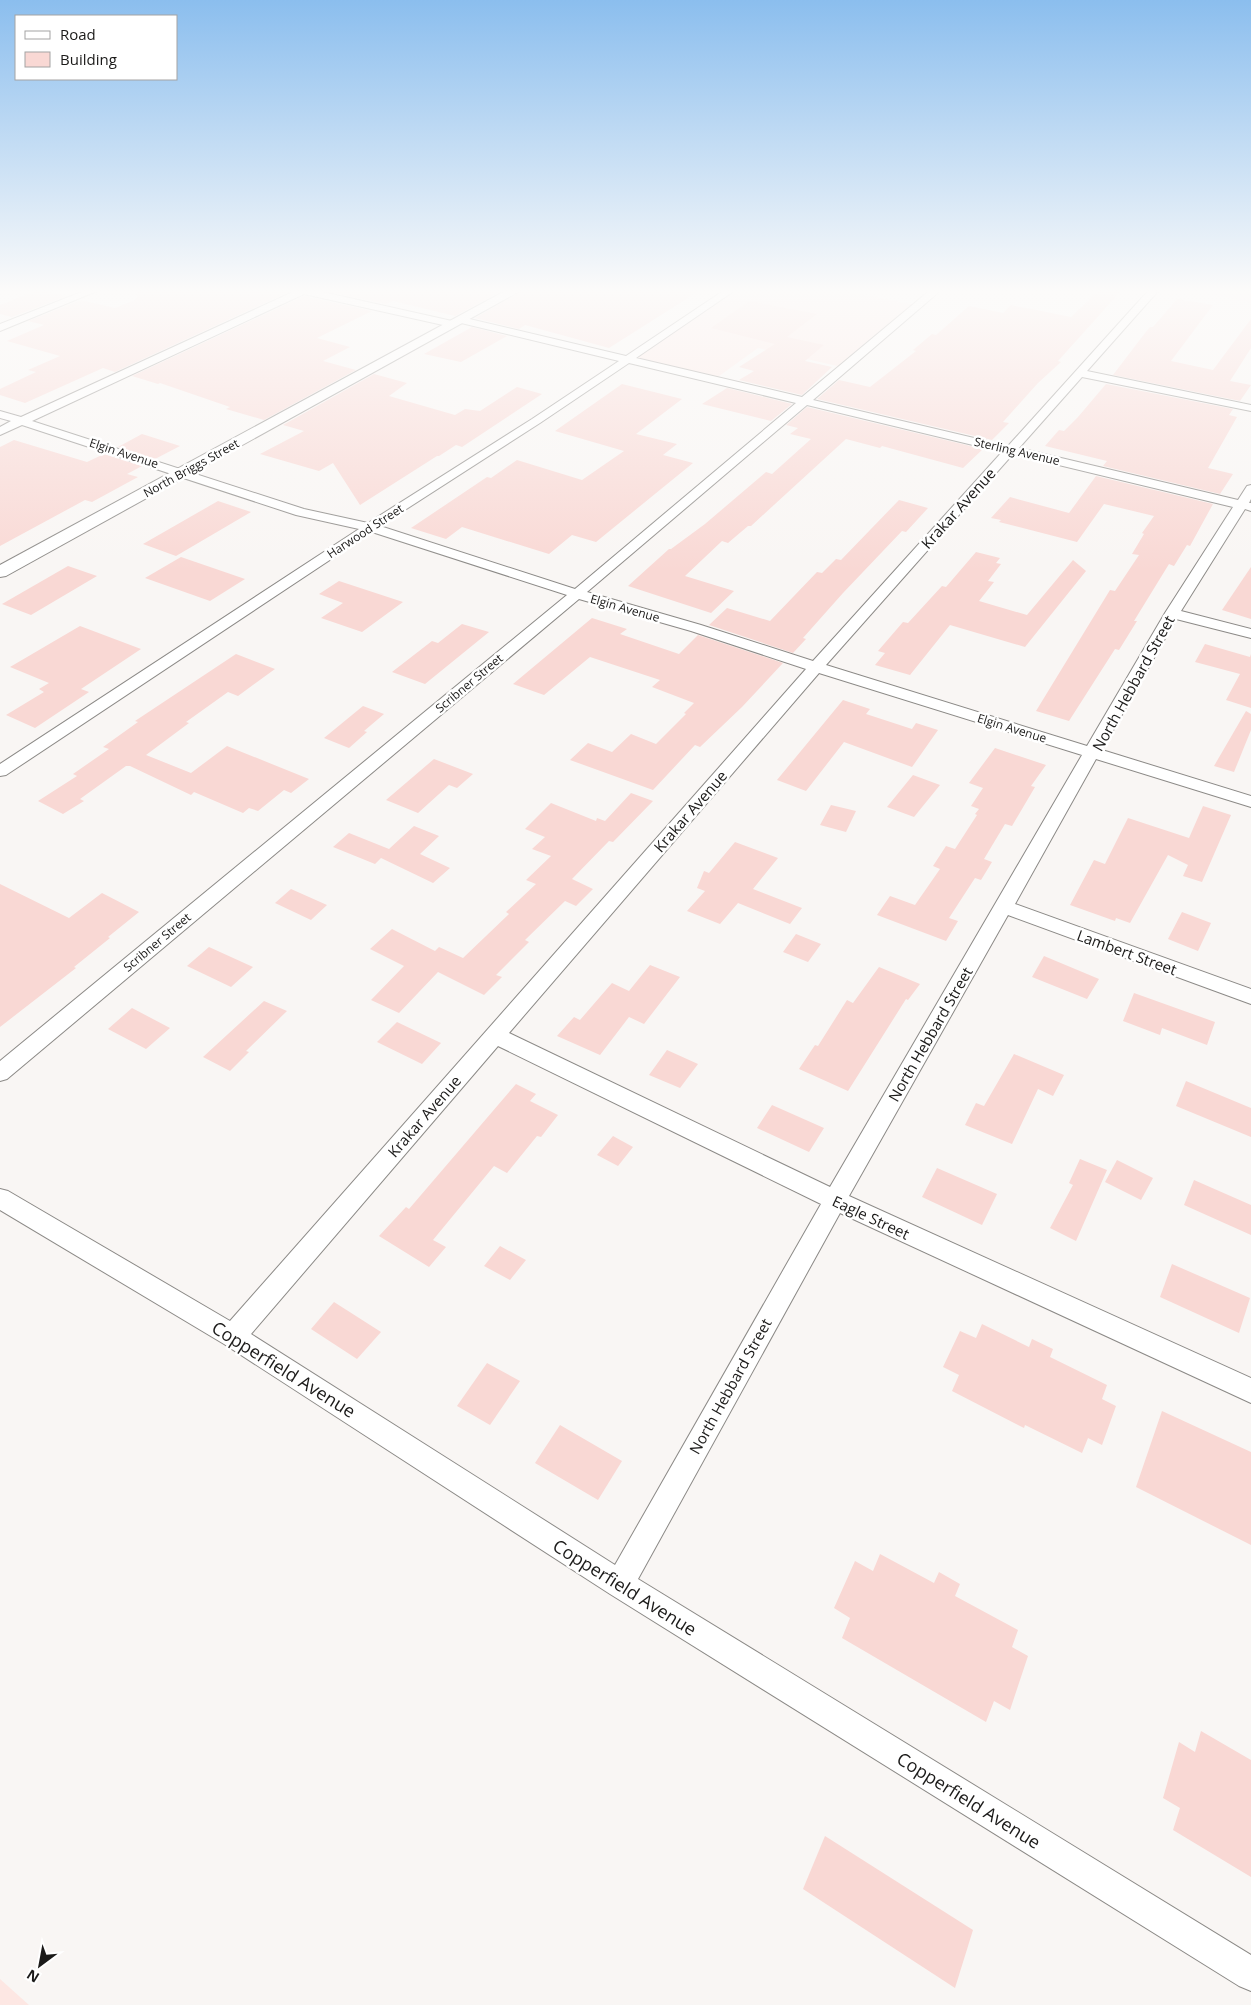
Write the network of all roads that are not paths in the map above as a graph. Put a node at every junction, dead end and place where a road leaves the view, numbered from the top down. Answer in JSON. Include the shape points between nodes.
{"nodes":[{"id":1,"x":102,"y":385,"type":"edge"},
{"id":2,"x":343,"y":385,"type":"edge"},
{"id":3,"x":589,"y":385,"type":"edge"},
{"id":4,"x":731,"y":385,"type":"edge"},
{"id":5,"x":824,"y":385,"type":"edge"},
{"id":6,"x":1069,"y":385,"type":"edge"},
{"id":7,"x":1136,"y":385,"type":"edge"},
{"id":8,"x":803,"y":402,"type":"junction"},
{"id":9,"x":1251,"y":408,"type":"edge"},
{"id":10,"x":0,"y":414,"type":"edge"},
{"id":11,"x":24,"y":421,"type":"junction"},
{"id":12,"x":0,"y":432,"type":"edge"},
{"id":13,"x":1010,"y":450,"type":"junction"},
{"id":14,"x":184,"y":472,"type":"junction"},
{"id":15,"x":1248,"y":500,"type":"edge"},
{"id":16,"x":370,"y":527,"type":"junction"},
{"id":17,"x":0,"y":572,"type":"edge"},
{"id":18,"x":577,"y":594,"type":"junction"},
{"id":19,"x":1172,"y":613,"type":"junction"},
{"id":20,"x":1251,"y":634,"type":"edge"},
{"id":21,"x":816,"y":667,"type":"junction"},
{"id":22,"x":1093,"y":753,"type":"junction"},
{"id":23,"x":0,"y":772,"type":"edge"},
{"id":24,"x":1251,"y":802,"type":"edge"},
{"id":25,"x":1004,"y":907,"type":"junction"},
{"id":26,"x":1251,"y":997,"type":"edge"},
{"id":27,"x":494,"y":1035,"type":"junction"},
{"id":28,"x":0,"y":1073,"type":"edge"},
{"id":29,"x":0,"y":1198,"type":"edge"},
{"id":30,"x":835,"y":1200,"type":"junction"},
{"id":31,"x":233,"y":1336,"type":"junction"},
{"id":32,"x":1251,"y":1391,"type":"edge"},
{"id":33,"x":620,"y":1584,"type":"junction"},
{"id":34,"x":1251,"y":1974,"type":"edge"}],
"edges":[{"from":1,"to":11,"type":"street"},
{"from":2,"to":14,"type":"street","name":"North Briggs Street"},
{"from":3,"to":16,"type":"street","name":"Harwood Street"},
{"from":4,"to":8,"type":"street","name":"Sterling Avenue"},
{"from":5,"to":8,"type":"street","name":"Scribner Street"},
{"from":6,"to":13,"type":"street","name":"Krakar Avenue"},
{"from":7,"to":9,"type":"street"},
{"from":8,"to":13,"type":"street","name":"Sterling Avenue"},
{"from":8,"to":18,"type":"street","name":"Scribner Street"},
{"from":10,"to":11,"type":"street","name":"Elgin Avenue"},
{"from":11,"to":12,"type":"street"},
{"from":11,"to":14,"type":"street","name":"Elgin Avenue"},
{"from":13,"to":15,"type":"street","name":"Sterling Avenue"},
{"from":13,"to":21,"type":"street","name":"Krakar Avenue"},
{"from":14,"to":16,"type":"street","name":"Elgin Avenue","via":[[301,512]]},
{"from":14,"to":17,"type":"street","name":"North Briggs Street"},
{"from":15,"to":19,"type":"street","name":"North Hebbard Street"},
{"from":16,"to":18,"type":"street","name":"Elgin Avenue"},
{"from":16,"to":23,"type":"street","name":"Harwood Street"},
{"from":18,"to":21,"type":"street","name":"Elgin Avenue"},
{"from":18,"to":28,"type":"street","name":"Scribner Street"},
{"from":19,"to":20,"type":"street"},
{"from":19,"to":22,"type":"street","name":"North Hebbard Street"},
{"from":21,"to":22,"type":"street","name":"Elgin Avenue"},
{"from":21,"to":27,"type":"street","name":"Krakar Avenue"},
{"from":22,"to":24,"type":"street","name":"Elgin Avenue"},
{"from":22,"to":25,"type":"street","name":"North Hebbard Street"},
{"from":25,"to":26,"type":"street","name":"Lambert Street"},
{"from":25,"to":30,"type":"street","name":"North Hebbard Street"},
{"from":27,"to":30,"type":"street","name":"Eagle Street"},
{"from":27,"to":31,"type":"street","name":"Krakar Avenue"},
{"from":29,"to":31,"type":"street","name":"Copperfield Avenue"},
{"from":30,"to":32,"type":"street","name":"Eagle Street"},
{"from":30,"to":33,"type":"street","name":"North Hebbard Street"},
{"from":31,"to":33,"type":"street","name":"Copperfield Avenue"},
{"from":33,"to":34,"type":"street","name":"Copperfield Avenue"}]}
